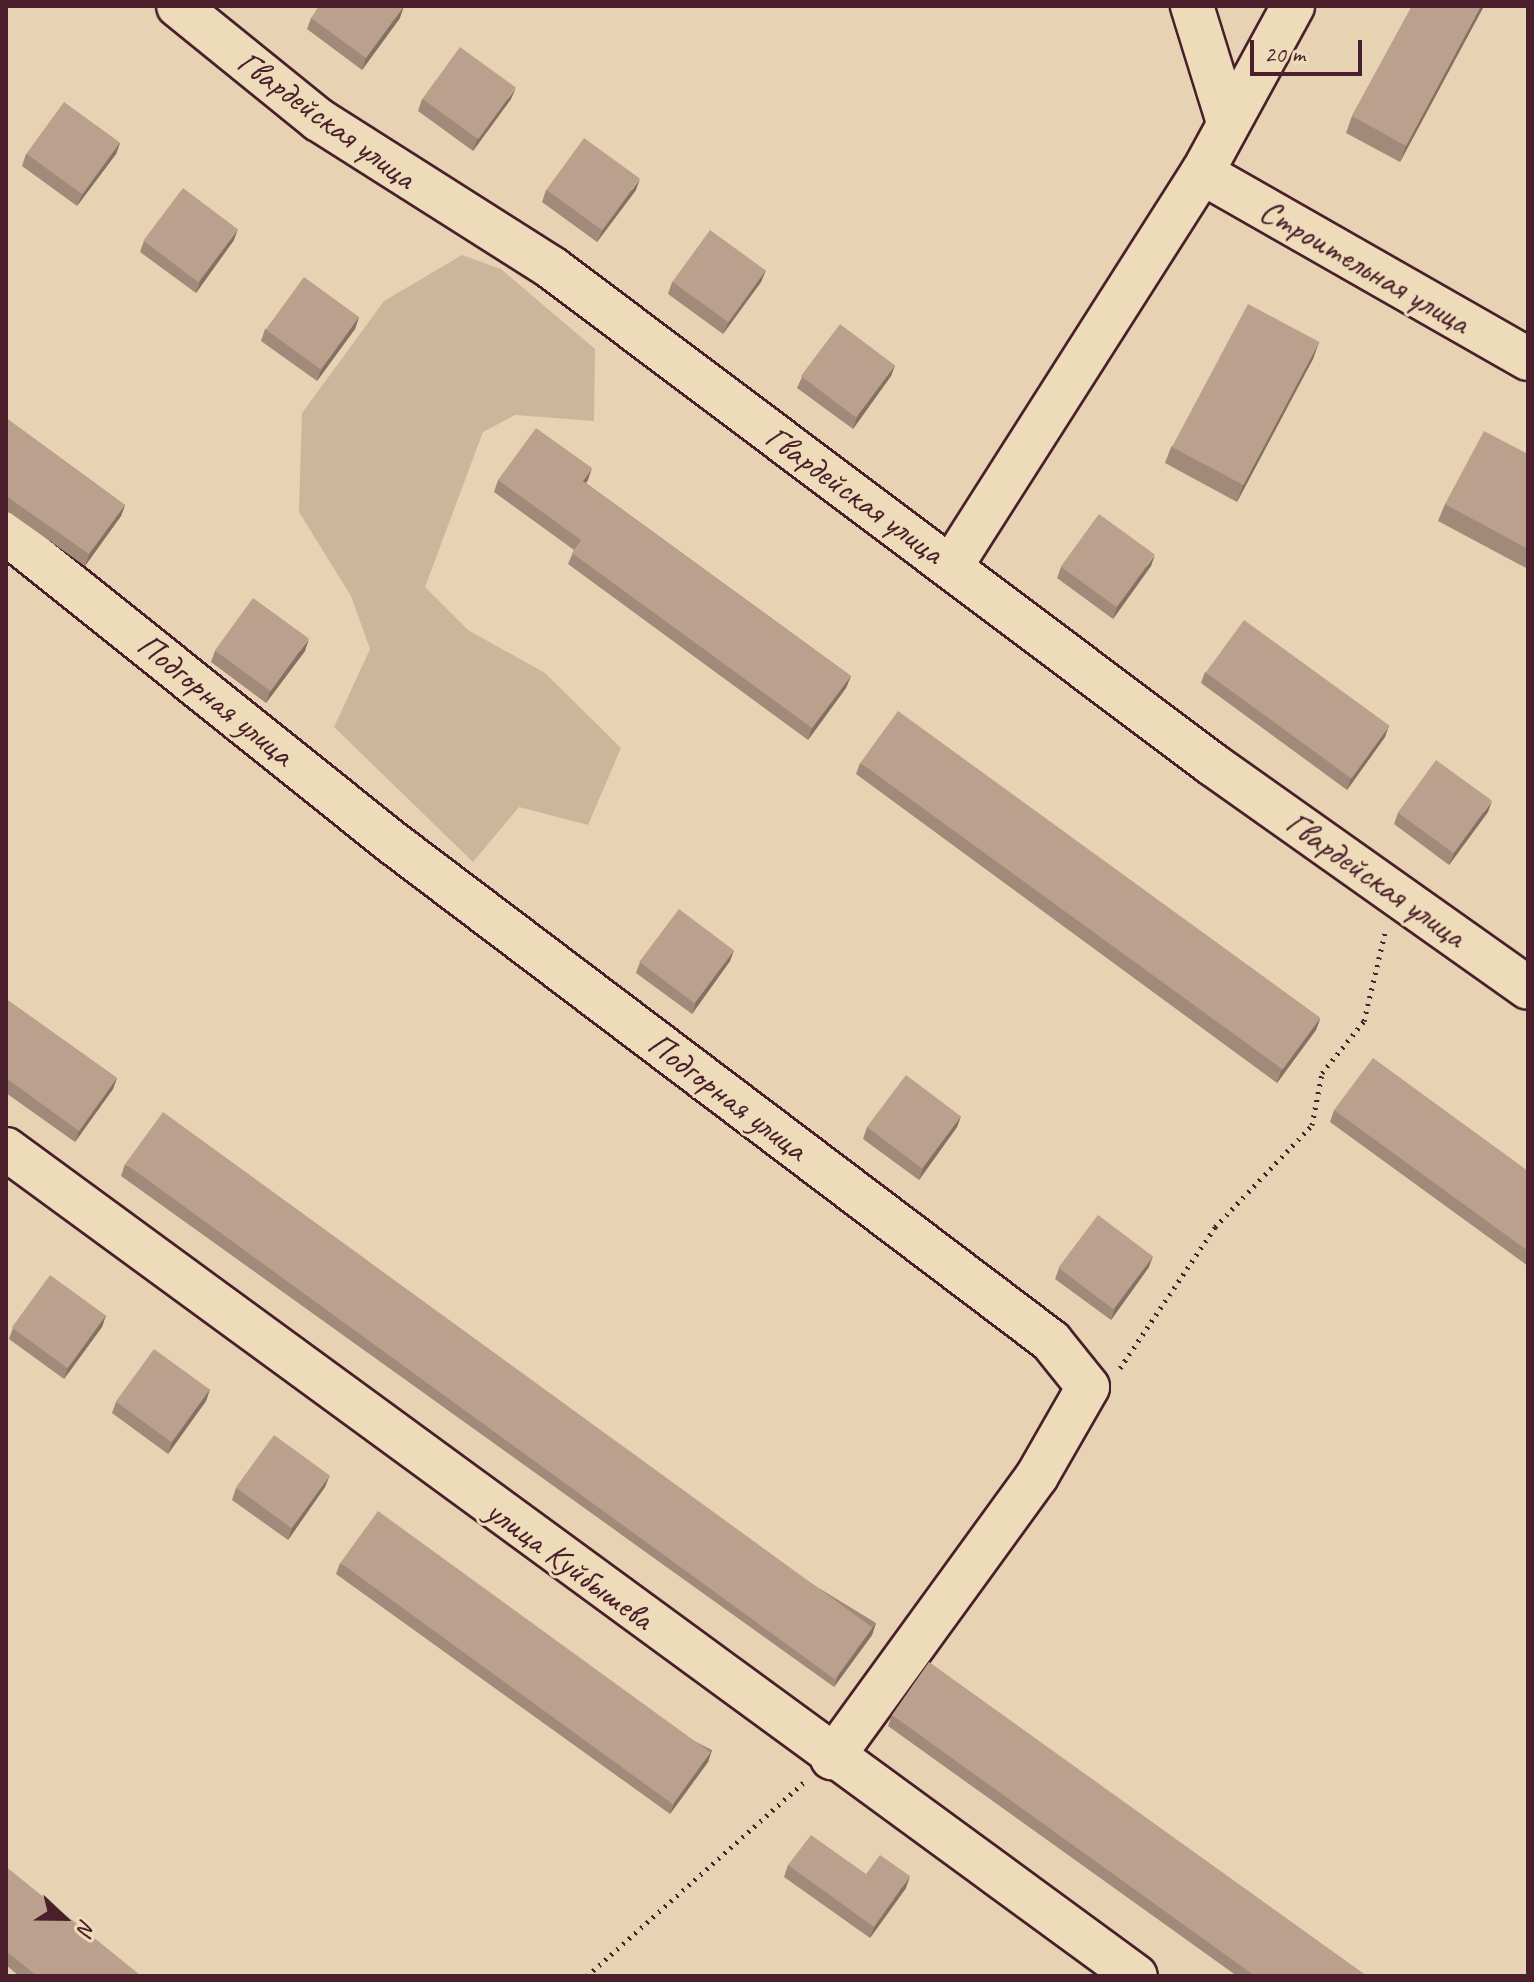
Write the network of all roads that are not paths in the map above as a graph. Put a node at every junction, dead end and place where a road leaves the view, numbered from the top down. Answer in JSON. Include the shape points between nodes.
{"nodes":[{"id":1,"x":178,"y":6,"type":"edge"},
{"id":2,"x":1192,"y":6,"type":"edge"},
{"id":3,"x":1284,"y":12,"type":"edge"},
{"id":4,"x":1228,"y":122,"type":"junction"},
{"id":5,"x":1202,"y":173,"type":"junction"},
{"id":6,"x":1528,"y":359,"type":"edge"},
{"id":7,"x":6,"y":533,"type":"edge"},
{"id":8,"x":952,"y":565,"type":"junction"},
{"id":9,"x":1528,"y":988,"type":"edge"},
{"id":10,"x":6,"y":1149,"type":"edge"},
{"id":11,"x":832,"y":1758,"type":"junction"},
{"id":12,"x":1136,"y":1976,"type":"edge"}],
"edges":[{"from":1,"to":8,"type":"street","name":"Гвардейская улица","via":[[319,120],[552,268]]},
{"from":2,"to":4,"type":"street"},
{"from":3,"to":4,"type":"street"},
{"from":4,"to":5,"type":"street"},
{"from":5,"to":6,"type":"street","name":"Строительная улица"},
{"from":5,"to":8,"type":"street"},
{"from":7,"to":11,"type":"street","name":"Подгорная улица","via":[[393,843],[1051,1341],[1088,1387],[1037,1476]]},
{"from":8,"to":9,"type":"street","name":"Гвардейская улица","via":[[1212,764]]},
{"from":10,"to":11,"type":"street","name":"улица Куйбышева"},
{"from":11,"to":12,"type":"street","name":"улица Куйбышева"}]}
